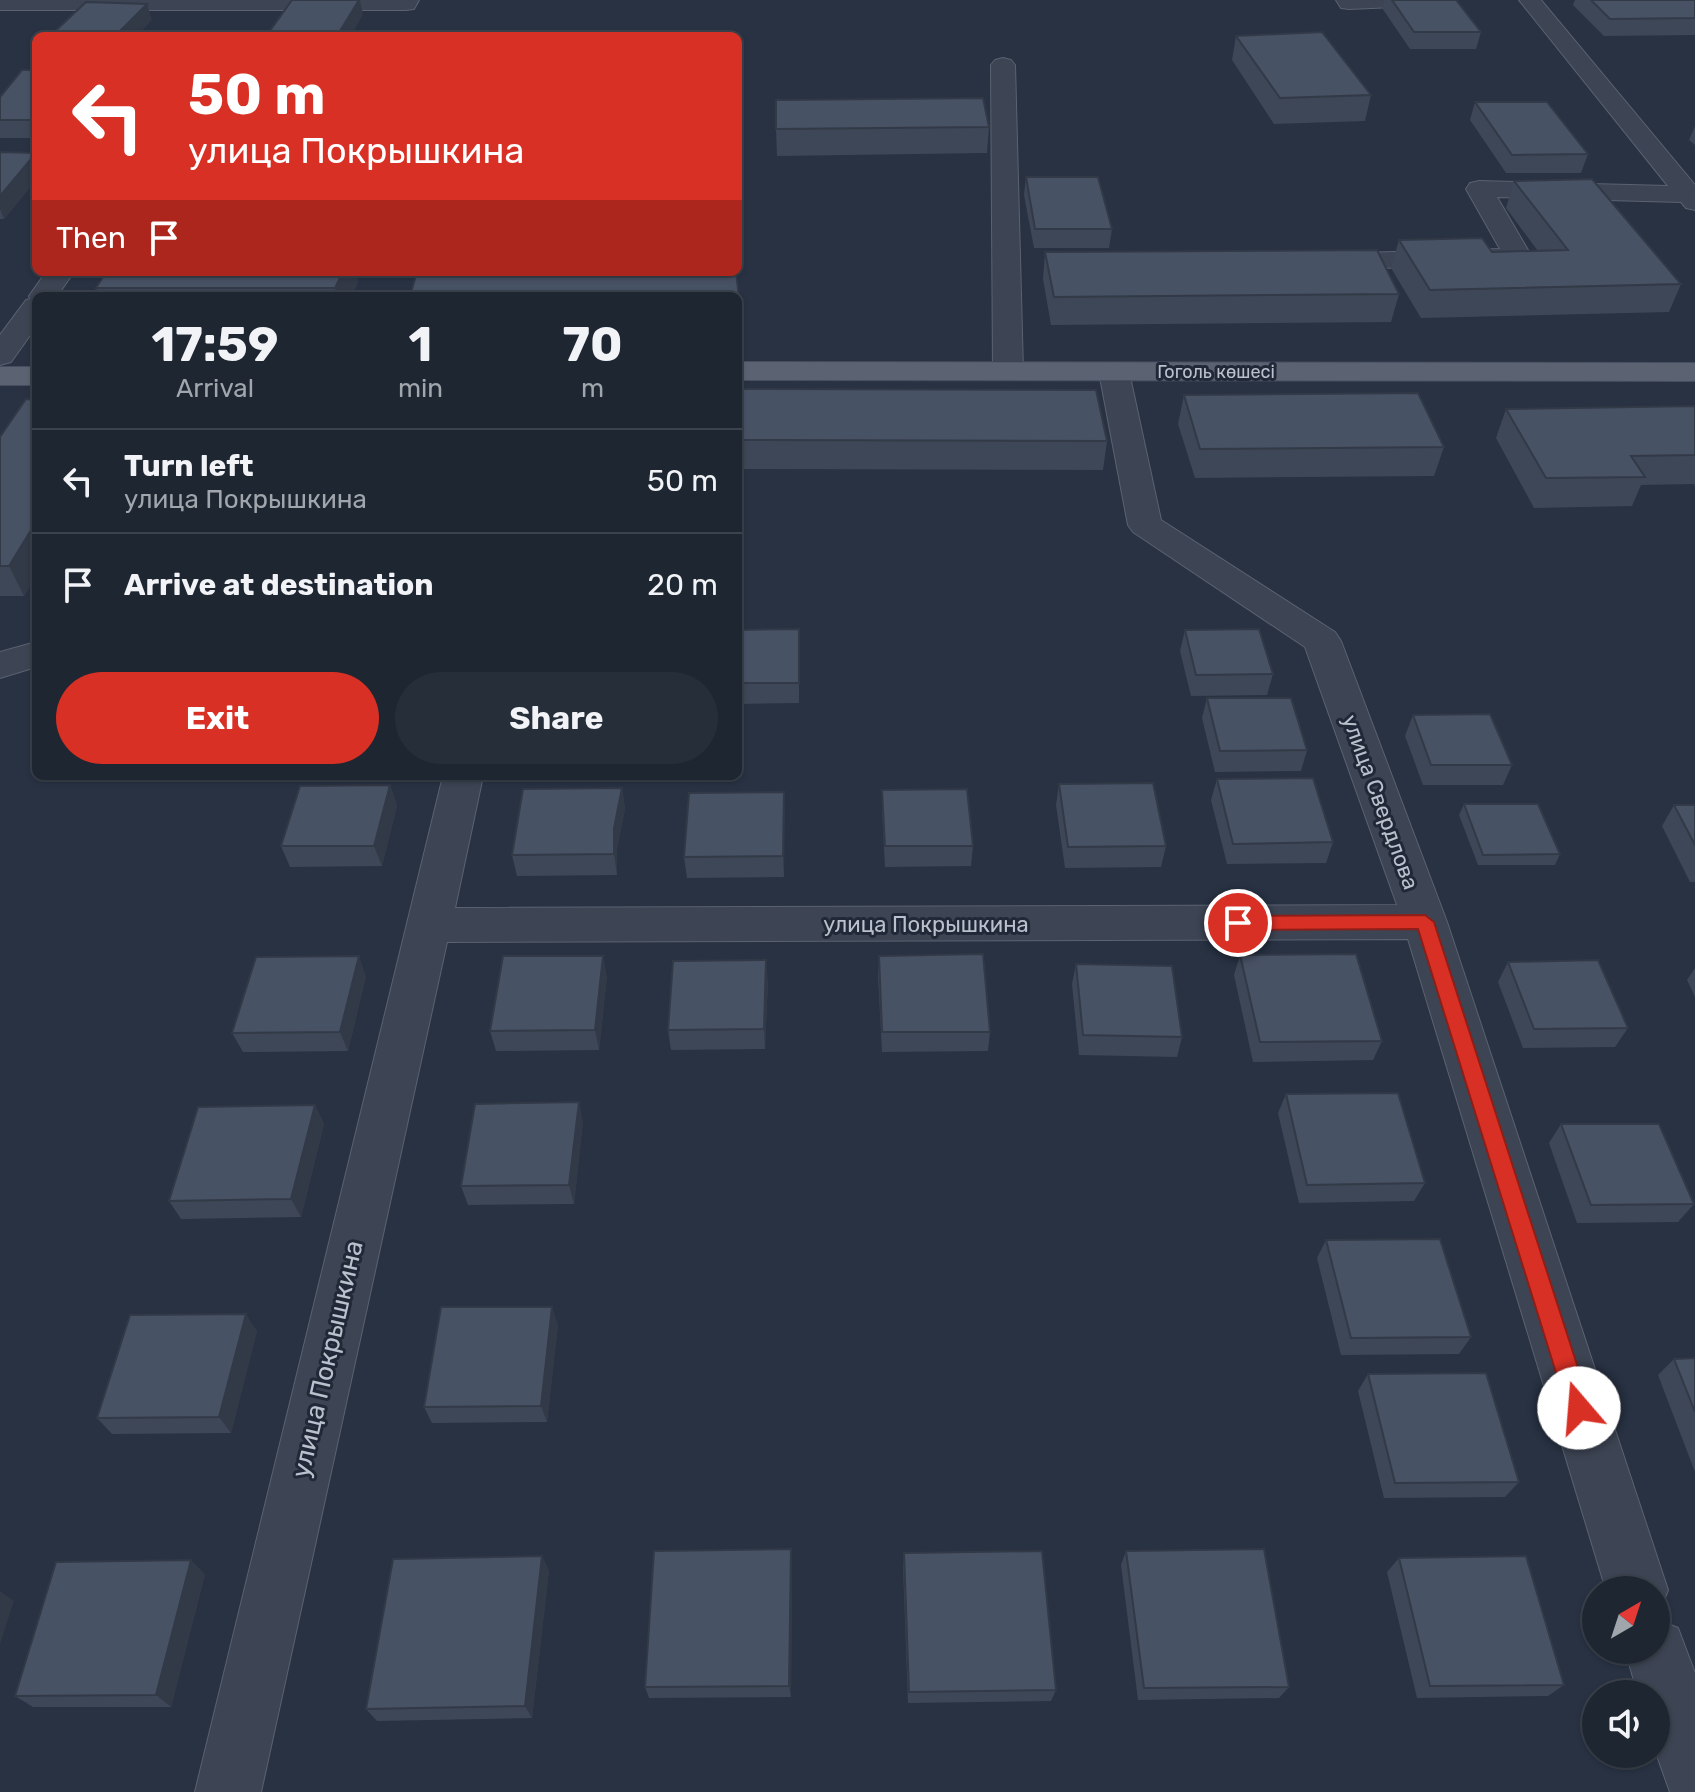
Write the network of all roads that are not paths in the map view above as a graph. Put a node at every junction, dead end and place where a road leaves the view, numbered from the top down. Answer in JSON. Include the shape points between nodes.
{"nodes":[{"id":1,"x":408,"y":0,"type":"edge"},
{"id":2,"x":1347,"y":0,"type":"edge"},
{"id":3,"x":1417,"y":0,"type":"edge"},
{"id":4,"x":1530,"y":0,"type":"edge"},
{"id":5,"x":239,"y":2,"type":"edge"},
{"id":6,"x":0,"y":4,"type":"edge"},
{"id":7,"x":224,"y":25,"type":"dead end"},
{"id":8,"x":1003,"y":65,"type":"dead end"},
{"id":9,"x":1692,"y":198,"type":"edge"},
{"id":10,"x":1319,"y":262,"type":"edge"},
{"id":11,"x":32,"y":312,"type":"edge"},
{"id":12,"x":0,"y":356,"type":"edge"},
{"id":13,"x":742,"y":371,"type":"edge"},
{"id":14,"x":1008,"y":371,"type":"junction"},
{"id":15,"x":1114,"y":372,"type":"junction"},
{"id":16,"x":1695,"y":372,"type":"edge"},
{"id":17,"x":0,"y":376,"type":"edge"},
{"id":18,"x":32,"y":376,"type":"edge"},
{"id":19,"x":32,"y":655,"type":"edge"},
{"id":20,"x":0,"y":665,"type":"edge"},
{"id":21,"x":462,"y":780,"type":"edge"},
{"id":22,"x":1425,"y":922,"type":"junction"},
{"id":23,"x":427,"y":925,"type":"junction"},
{"id":24,"x":1633,"y":1576,"type":"edge"},
{"id":25,"x":1660,"y":1664,"type":"edge"},
{"id":26,"x":1695,"y":1773,"type":"edge"},
{"id":27,"x":228,"y":1792,"type":"edge"}],
"edges":[{"from":1,"to":5,"type":"street"},
{"from":2,"to":3,"type":"street"},
{"from":4,"to":9,"type":"street"},
{"from":5,"to":6,"type":"street"},
{"from":5,"to":7,"type":"street"},
{"from":8,"to":14,"type":"street"},
{"from":9,"to":10,"type":"street","via":[[1479,189],[1518,257]]},
{"from":11,"to":12,"type":"street"},
{"from":13,"to":14,"type":"main road","name":"Гоголь көшесі"},
{"from":14,"to":15,"type":"main road","name":"Гоголь көшесі"},
{"from":15,"to":16,"type":"main road","name":"Гоголь көшесі"},
{"from":15,"to":22,"type":"street","name":"улица Свердлова","via":[[1145,525],[1322,641]]},
{"from":17,"to":18,"type":"main road"},
{"from":19,"to":20,"type":"street"},
{"from":21,"to":23,"type":"street","name":"улица Покрышкина"},
{"from":22,"to":23,"type":"street","name":"улица Покрышкина"},
{"from":22,"to":24,"type":"street","name":"улица Свердлова"},
{"from":23,"to":27,"type":"street","name":"улица Покрышкина"},
{"from":25,"to":26,"type":"street"}]}
